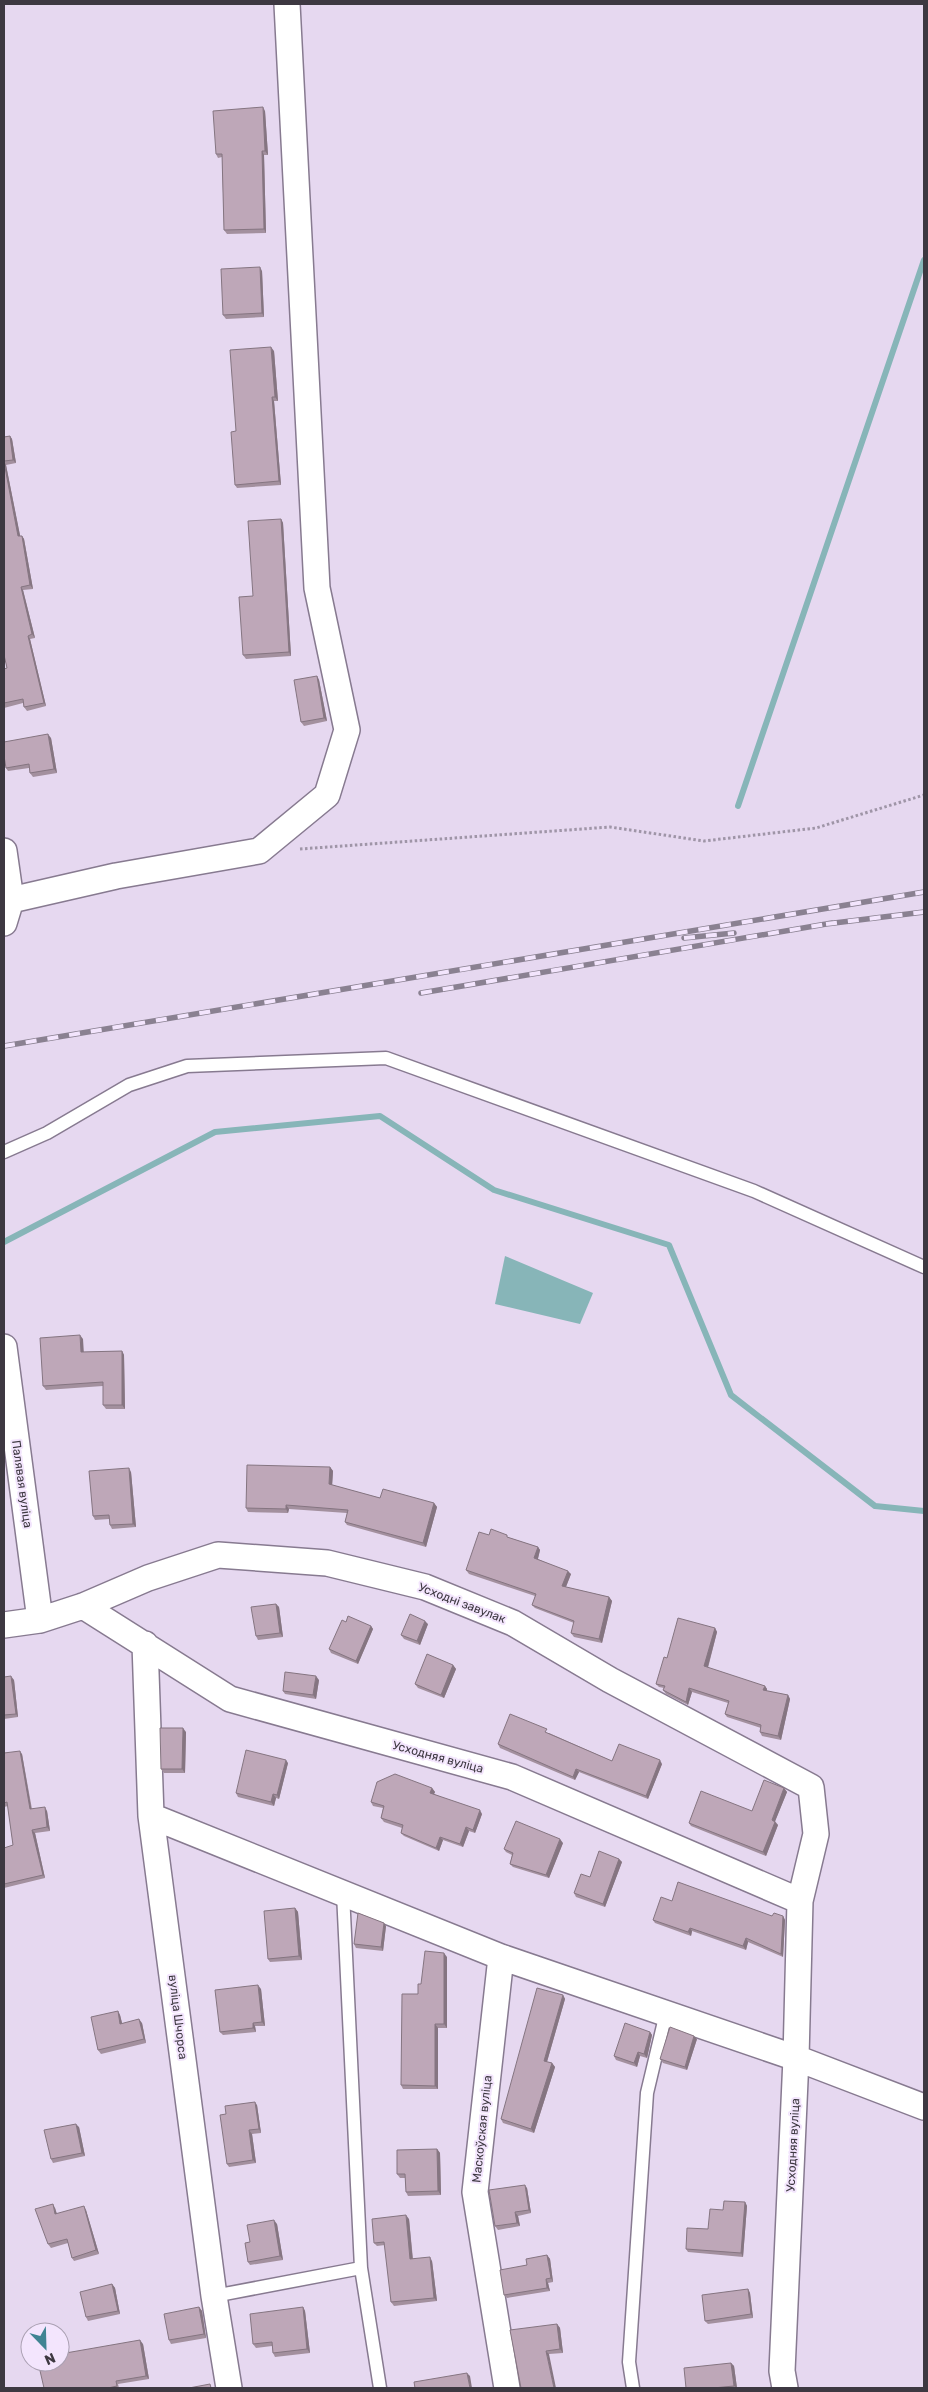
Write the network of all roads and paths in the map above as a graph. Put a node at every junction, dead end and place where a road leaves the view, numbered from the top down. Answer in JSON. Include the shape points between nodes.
{"nodes":[{"id":1,"x":287,"y":4,"type":"edge"},
{"id":2,"x":924,"y":795,"type":"edge"},
{"id":3,"x":298,"y":849,"type":"dead end"},
{"id":4,"x":4,"y":851,"type":"edge"},
{"id":5,"x":10,"y":900,"type":"junction"},
{"id":6,"x":4,"y":923,"type":"edge"},
{"id":7,"x":4,"y":1152,"type":"edge"},
{"id":8,"x":924,"y":1267,"type":"edge"},
{"id":9,"x":4,"y":1348,"type":"edge"},
{"id":10,"x":83,"y":1606,"type":"junction"},
{"id":11,"x":40,"y":1620,"type":"junction"},
{"id":12,"x":4,"y":1625,"type":"edge"},
{"id":13,"x":145,"y":1644,"type":"junction"},
{"id":14,"x":810,"y":1787,"type":"joint"},
{"id":15,"x":151,"y":1816,"type":"junction"},
{"id":16,"x":343,"y":1893,"type":"junction"},
{"id":17,"x":800,"y":1901,"type":"junction"},
{"id":18,"x":501,"y":1957,"type":"junction"},
{"id":19,"x":666,"y":2013,"type":"junction"},
{"id":20,"x":796,"y":2058,"type":"junction"},
{"id":21,"x":924,"y":2107,"type":"edge"},
{"id":22,"x":362,"y":2268,"type":"junction"},
{"id":23,"x":214,"y":2296,"type":"junction"},
{"id":24,"x":229,"y":2388,"type":"edge"},
{"id":25,"x":380,"y":2388,"type":"edge"},
{"id":26,"x":507,"y":2388,"type":"edge"},
{"id":27,"x":634,"y":2388,"type":"edge"},
{"id":28,"x":785,"y":2388,"type":"edge"}],
"edges":[{"from":1,"to":5,"type":"street","via":[[317,588],[347,730],[333,776],[327,795],[259,851],[116,876]]},
{"from":2,"to":3,"type":"path","via":[[816,828],[704,841],[610,827]]},
{"from":4,"to":5,"type":"street"},
{"from":5,"to":6,"type":"street"},
{"from":7,"to":8,"type":"lane","via":[[47,1133],[129,1085],[187,1066],[386,1058],[754,1191]]},
{"from":9,"to":11,"type":"street","name":"Палявая вуліца"},
{"from":10,"to":11,"type":"street","name":"Усходні завулак"},
{"from":10,"to":13,"type":"street","name":"Усходняя вуліца"},
{"from":10,"to":14,"type":"street","name":"Усходні завулак","via":[[148,1578],[218,1555],[327,1562],[425,1587],[513,1623],[610,1680]]},
{"from":11,"to":12,"type":"street","name":"Усходні завулак"},
{"from":13,"to":15,"type":"street","name":"вуліца Шчорса"},
{"from":13,"to":17,"type":"street","name":"Усходняя вуліца","via":[[230,1699],[512,1777]]},
{"from":14,"to":17,"type":"street","name":"Усходняя вуліца","via":[[816,1834]]},
{"from":15,"to":16,"type":"street"},
{"from":15,"to":23,"type":"street","name":"вуліца Шчорса"},
{"from":16,"to":18,"type":"street"},
{"from":16,"to":22,"type":"lane"},
{"from":17,"to":20,"type":"street","name":"Усходняя вуліца"},
{"from":18,"to":19,"type":"street"},
{"from":18,"to":26,"type":"street","name":"Маскоўская вуліца","via":[[475,2192]]},
{"from":19,"to":20,"type":"street"},
{"from":19,"to":27,"type":"lane","via":[[647,2093],[629,2362]]},
{"from":20,"to":21,"type":"street"},
{"from":20,"to":28,"type":"street","name":"Усходняя вуліца","via":[[782,2372]]},
{"from":22,"to":23,"type":"lane"},
{"from":22,"to":25,"type":"lane"},
{"from":23,"to":24,"type":"street","name":"вуліца Шчорса"}]}
